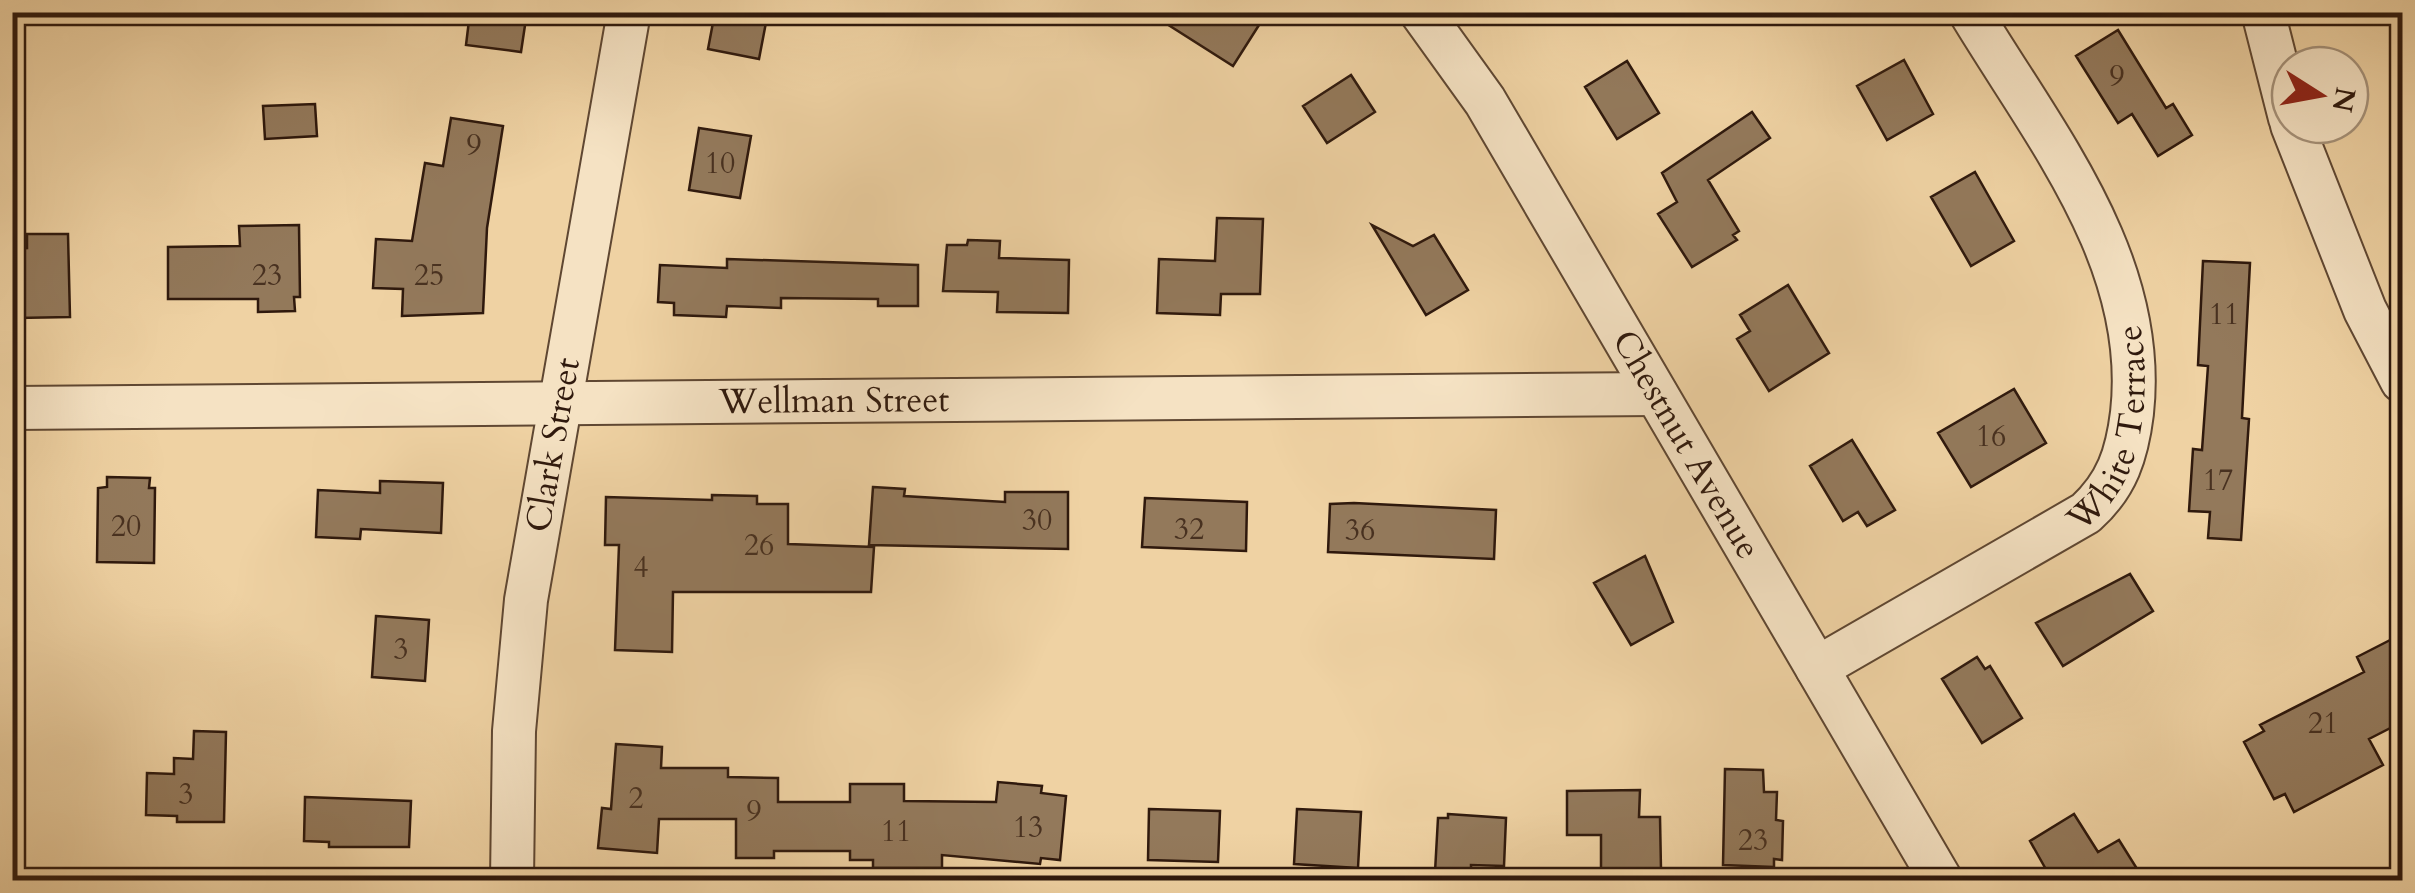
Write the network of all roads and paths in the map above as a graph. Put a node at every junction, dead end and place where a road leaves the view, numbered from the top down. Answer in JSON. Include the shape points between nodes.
{"nodes":[{"id":1,"x":629,"y":12,"type":"edge"},
{"id":2,"x":1421,"y":12,"type":"edge"},
{"id":3,"x":1970,"y":12,"type":"edge"},
{"id":4,"x":2263,"y":12,"type":"edge"},
{"id":5,"x":2271,"y":45,"type":"edge"},
{"id":6,"x":2300,"y":145,"type":"edge"},
{"id":7,"x":2402,"y":382,"type":"edge"},
{"id":8,"x":1656,"y":394,"type":"junction"},
{"id":9,"x":560,"y":404,"type":"junction"},
{"id":10,"x":12,"y":408,"type":"edge"},
{"id":11,"x":1816,"y":668,"type":"junction"},
{"id":12,"x":512,"y":880,"type":"edge"},
{"id":13,"x":1941,"y":880,"type":"edge"}],
"edges":[{"from":1,"to":9,"type":"street","name":"Clark Street"},
{"from":2,"to":8,"type":"street","name":"Chestnut Avenue","via":[[1485,101]]},
{"from":3,"to":11,"type":"street","name":"White Terrace","via":[[2083,199],[2116,268],[2133,345],[2126,454],[2103,498],[2086,513]]},
{"from":4,"to":5,"type":"street"},
{"from":6,"to":7,"type":"street","via":[[2365,310]]},
{"from":8,"to":9,"type":"street","name":"Wellman Street"},
{"from":8,"to":11,"type":"street","name":"Chestnut Avenue"},
{"from":9,"to":10,"type":"street","name":"Wellman Street"},
{"from":9,"to":12,"type":"street","name":"Clark Street","via":[[519,659]]},
{"from":11,"to":13,"type":"street","name":"Chestnut Avenue"}]}
